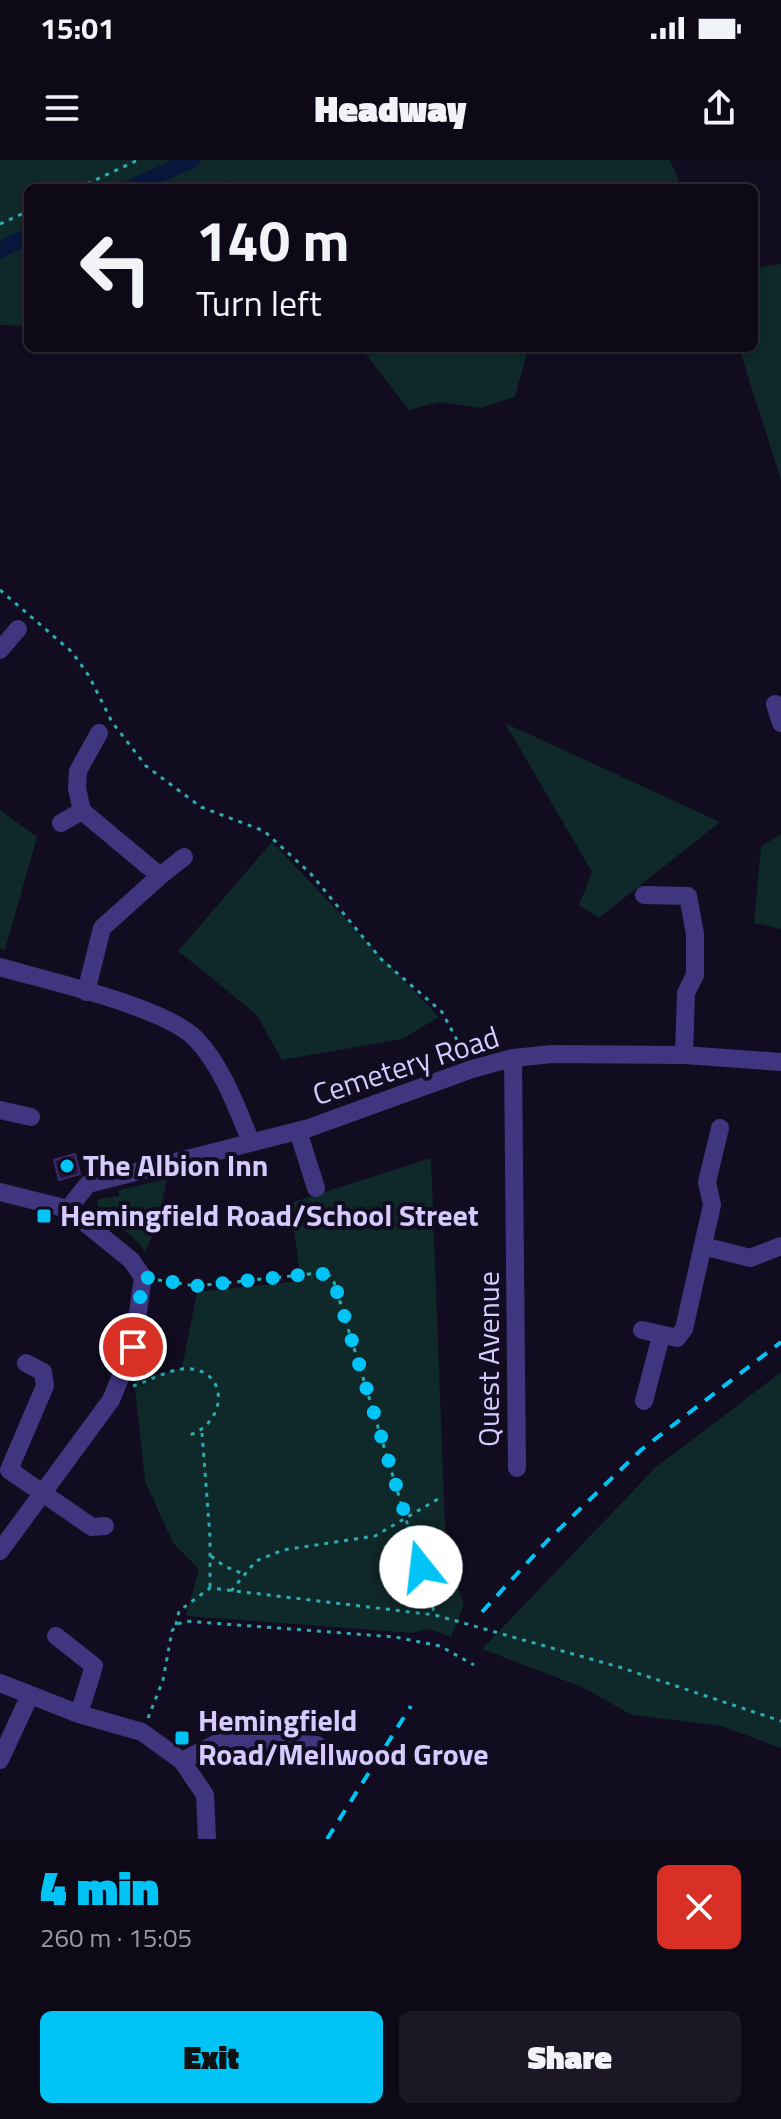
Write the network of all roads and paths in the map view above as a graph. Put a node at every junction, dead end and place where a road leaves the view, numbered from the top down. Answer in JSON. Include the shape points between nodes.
{"nodes":[{"id":1,"x":138,"y":160,"type":"edge"},
{"id":2,"x":87,"y":184,"type":"edge"},
{"id":3,"x":24,"y":213,"type":"edge"},
{"id":4,"x":0,"y":224,"type":"edge"},
{"id":5,"x":0,"y":590,"type":"edge"},
{"id":6,"x":18,"y":629,"type":"dead end"},
{"id":7,"x":0,"y":650,"type":"edge"},
{"id":8,"x":775,"y":704,"type":"dead end"},
{"id":9,"x":781,"y":723,"type":"edge"},
{"id":10,"x":99,"y":733,"type":"dead end"},
{"id":11,"x":82,"y":811,"type":"junction"},
{"id":12,"x":61,"y":823,"type":"dead end"},
{"id":13,"x":184,"y":857,"type":"dead end"},
{"id":14,"x":160,"y":876,"type":"junction"},
{"id":15,"x":644,"y":895,"type":"dead end"},
{"id":16,"x":0,"y":967,"type":"edge"},
{"id":17,"x":86,"y":992,"type":"junction"},
{"id":18,"x":684,"y":1055,"type":"junction"},
{"id":19,"x":513,"y":1058,"type":"junction"},
{"id":20,"x":781,"y":1062,"type":"edge"},
{"id":21,"x":472,"y":1069,"type":"junction"},
{"id":22,"x":0,"y":1110,"type":"edge"},
{"id":23,"x":31,"y":1117,"type":"dead end"},
{"id":24,"x":720,"y":1128,"type":"dead end"},
{"id":25,"x":298,"y":1131,"type":"junction"},
{"id":26,"x":251,"y":1142,"type":"junction"},
{"id":27,"x":316,"y":1188,"type":"dead end"},
{"id":28,"x":0,"y":1192,"type":"edge"},
{"id":29,"x":68,"y":1209,"type":"junction"},
{"id":30,"x":703,"y":1246,"type":"junction"},
{"id":31,"x":781,"y":1246,"type":"edge"},
{"id":32,"x":143,"y":1277,"type":"junction"},
{"id":33,"x":642,"y":1330,"type":"dead end"},
{"id":34,"x":661,"y":1336,"type":"junction"},
{"id":35,"x":26,"y":1363,"type":"dead end"},
{"id":36,"x":114,"y":1393,"type":"junction"},
{"id":37,"x":644,"y":1401,"type":"dead end"},
{"id":38,"x":202,"y":1431,"type":"junction"},
{"id":39,"x":190,"y":1435,"type":"dead end"},
{"id":40,"x":517,"y":1468,"type":"dead end"},
{"id":41,"x":42,"y":1492,"type":"junction"},
{"id":42,"x":438,"y":1499,"type":"dead end"},
{"id":43,"x":406,"y":1518,"type":"junction"},
{"id":44,"x":105,"y":1526,"type":"dead end"},
{"id":45,"x":0,"y":1551,"type":"edge"},
{"id":46,"x":210,"y":1555,"type":"junction"},
{"id":47,"x":246,"y":1575,"type":"junction"},
{"id":48,"x":210,"y":1588,"type":"junction"},
{"id":49,"x":231,"y":1591,"type":"junction"},
{"id":50,"x":435,"y":1615,"type":"junction"},
{"id":51,"x":176,"y":1625,"type":"junction"},
{"id":52,"x":56,"y":1636,"type":"dead end"},
{"id":53,"x":474,"y":1665,"type":"dead end"},
{"id":54,"x":0,"y":1683,"type":"edge"},
{"id":55,"x":30,"y":1695,"type":"junction"},
{"id":56,"x":79,"y":1714,"type":"junction"},
{"id":57,"x":781,"y":1721,"type":"edge"},
{"id":58,"x":142,"y":1732,"type":"junction"},
{"id":59,"x":317,"y":1745,"type":"dead end"},
{"id":60,"x":0,"y":1760,"type":"edge"},
{"id":61,"x":182,"y":1761,"type":"junction"},
{"id":62,"x":207,"y":1839,"type":"edge"}],
"edges":[{"from":1,"to":2,"type":"path"},
{"from":3,"to":4,"type":"path"},
{"from":5,"to":21,"type":"path","via":[[72,652],[112,722],[146,766],[201,807],[264,831],[311,874],[381,959],[442,1012]]},
{"from":6,"to":7,"type":"street"},
{"from":8,"to":9,"type":"street"},
{"from":10,"to":11,"type":"street","via":[[80,763],[77,788]]},
{"from":11,"to":12,"type":"street"},
{"from":11,"to":14,"type":"street"},
{"from":13,"to":14,"type":"street"},
{"from":14,"to":17,"type":"street","via":[[102,928]]},
{"from":15,"to":18,"type":"street","via":[[688,896],[695,975],[686,993]]},
{"from":16,"to":17,"type":"street"},
{"from":17,"to":26,"type":"street","via":[[157,1014],[195,1038],[227,1082]]},
{"from":18,"to":19,"type":"street","name":"Cemetery Road"},
{"from":18,"to":20,"type":"street","name":"Cemetery Road"},
{"from":19,"to":21,"type":"street","name":"Cemetery Road"},
{"from":19,"to":40,"type":"street","name":"Quest Avenue"},
{"from":21,"to":25,"type":"street","name":"Cemetery Road"},
{"from":22,"to":23,"type":"street"},
{"from":24,"to":30,"type":"street","via":[[707,1175],[712,1200]]},
{"from":25,"to":26,"type":"street","name":"Cemetery Road"},
{"from":25,"to":27,"type":"street"},
{"from":26,"to":29,"type":"street","name":"Cemetery Road","via":[[88,1184]]},
{"from":28,"to":29,"type":"street"},
{"from":29,"to":32,"type":"street","via":[[131,1260]]},
{"from":30,"to":31,"type":"street","via":[[750,1258]]},
{"from":30,"to":34,"type":"street","via":[[684,1329],[677,1338]]},
{"from":32,"to":36,"type":"street","via":[[133,1347]]},
{"from":32,"to":43,"type":"path","via":[[196,1286],[330,1276]]},
{"from":33,"to":34,"type":"street"},
{"from":34,"to":37,"type":"street"},
{"from":35,"to":41,"type":"street","via":[[45,1377],[9,1470]]},
{"from":36,"to":38,"type":"path","via":[[178,1371],[204,1374],[218,1395],[218,1411]]},
{"from":36,"to":41,"type":"street"},
{"from":38,"to":39,"type":"path"},
{"from":38,"to":46,"type":"path"},
{"from":41,"to":44,"type":"street","via":[[92,1527]]},
{"from":41,"to":45,"type":"street"},
{"from":42,"to":43,"type":"path"},
{"from":43,"to":47,"type":"path","via":[[375,1536],[283,1550],[256,1561]]},
{"from":43,"to":50,"type":"path"},
{"from":46,"to":47,"type":"path"},
{"from":46,"to":48,"type":"path"},
{"from":47,"to":49,"type":"path"},
{"from":48,"to":49,"type":"path"},
{"from":48,"to":51,"type":"path","via":[[179,1611]]},
{"from":49,"to":50,"type":"path"},
{"from":50,"to":57,"type":"path","via":[[619,1667]]},
{"from":51,"to":53,"type":"path","via":[[231,1623],[395,1637],[440,1646]]},
{"from":51,"to":58,"type":"path","via":[[163,1680]]},
{"from":52,"to":56,"type":"street","via":[[94,1666]]},
{"from":54,"to":55,"type":"street"},
{"from":55,"to":56,"type":"street"},
{"from":55,"to":60,"type":"street"},
{"from":56,"to":58,"type":"street"},
{"from":58,"to":61,"type":"street"},
{"from":59,"to":61,"type":"street","via":[[223,1740]]},
{"from":61,"to":62,"type":"street","via":[[205,1795]]}]}
